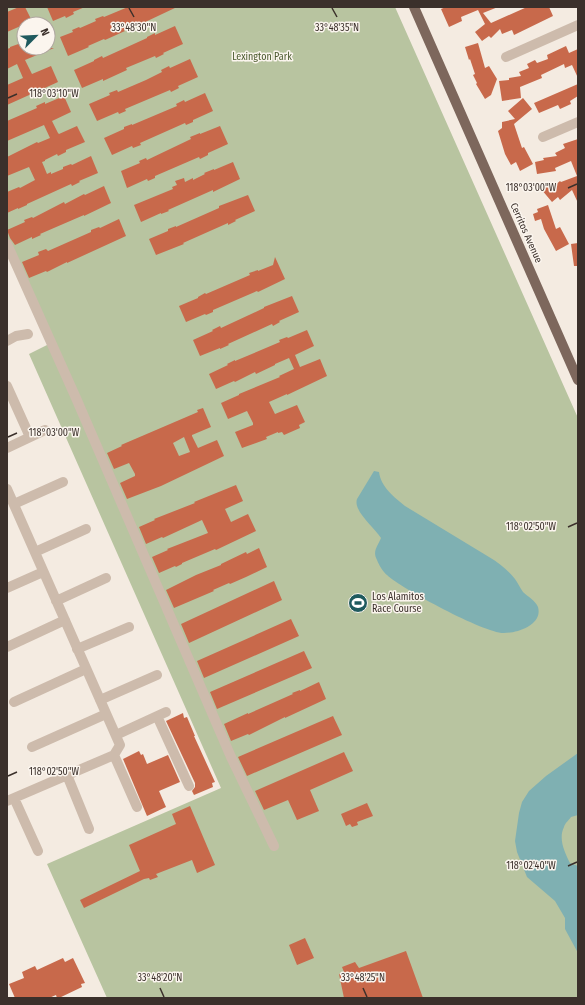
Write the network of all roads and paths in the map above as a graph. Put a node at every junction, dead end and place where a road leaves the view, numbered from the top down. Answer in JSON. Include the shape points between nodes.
{"nodes":[{"id":1,"x":414,"y":7,"type":"edge"},
{"id":2,"x":578,"y":25,"type":"edge"},
{"id":3,"x":506,"y":57,"type":"dead end"},
{"id":4,"x":578,"y":122,"type":"edge"},
{"id":5,"x":543,"y":137,"type":"dead end"},
{"id":6,"x":7,"y":244,"type":"edge"},
{"id":7,"x":28,"y":334,"type":"dead end"},
{"id":8,"x":7,"y":340,"type":"edge"},
{"id":9,"x":578,"y":380,"type":"edge"},
{"id":10,"x":7,"y":386,"type":"edge"},
{"id":11,"x":45,"y":430,"type":"dead end"},
{"id":12,"x":30,"y":437,"type":"junction"},
{"id":13,"x":7,"y":448,"type":"edge"},
{"id":14,"x":63,"y":482,"type":"dead end"},
{"id":15,"x":7,"y":489,"type":"edge"},
{"id":16,"x":14,"y":504,"type":"junction"},
{"id":17,"x":86,"y":529,"type":"dead end"},
{"id":18,"x":35,"y":552,"type":"junction"},
{"id":19,"x":44,"y":572,"type":"junction"},
{"id":20,"x":106,"y":578,"type":"dead end"},
{"id":21,"x":7,"y":588,"type":"edge"},
{"id":22,"x":56,"y":601,"type":"junction"},
{"id":23,"x":65,"y":620,"type":"junction"},
{"id":24,"x":129,"y":627,"type":"dead end"},
{"id":25,"x":7,"y":647,"type":"edge"},
{"id":26,"x":77,"y":649,"type":"junction"},
{"id":27,"x":86,"y":669,"type":"junction"},
{"id":28,"x":157,"y":675,"type":"dead end"},
{"id":29,"x":100,"y":700,"type":"junction"},
{"id":30,"x":14,"y":702,"type":"dead end"},
{"id":31,"x":106,"y":714,"type":"junction"},
{"id":32,"x":116,"y":735,"type":"junction"},
{"id":33,"x":32,"y":747,"type":"dead end"},
{"id":34,"x":114,"y":755,"type":"junction"},
{"id":35,"x":67,"y":775,"type":"junction"},
{"id":36,"x":189,"y":786,"type":"dead end"},
{"id":37,"x":10,"y":799,"type":"edge"},
{"id":38,"x":137,"y":807,"type":"dead end"},
{"id":39,"x":89,"y":829,"type":"dead end"},
{"id":40,"x":274,"y":846,"type":"dead end"},
{"id":41,"x":38,"y":851,"type":"dead end"}],
"edges":[{"from":1,"to":9,"type":"main road","name":"Cerritos Avenue"},
{"from":2,"to":3,"type":"street"},
{"from":4,"to":5,"type":"street"},
{"from":6,"to":40,"type":"street","via":[[231,756]]},
{"from":7,"to":8,"type":"street"},
{"from":10,"to":12,"type":"street"},
{"from":11,"to":12,"type":"street"},
{"from":12,"to":13,"type":"street"},
{"from":14,"to":16,"type":"street"},
{"from":15,"to":16,"type":"street"},
{"from":16,"to":18,"type":"street"},
{"from":17,"to":18,"type":"street"},
{"from":18,"to":19,"type":"street"},
{"from":19,"to":21,"type":"street"},
{"from":19,"to":22,"type":"street"},
{"from":20,"to":22,"type":"street"},
{"from":22,"to":23,"type":"street"},
{"from":23,"to":25,"type":"street"},
{"from":23,"to":26,"type":"street"},
{"from":24,"to":26,"type":"street"},
{"from":26,"to":27,"type":"street"},
{"from":27,"to":29,"type":"street"},
{"from":27,"to":30,"type":"street"},
{"from":28,"to":29,"type":"street"},
{"from":29,"to":31,"type":"street"},
{"from":31,"to":32,"type":"street"},
{"from":31,"to":33,"type":"street"},
{"from":32,"to":34,"type":"street","via":[[120,744]]},
{"from":32,"to":36,"type":"street","via":[[162,714]]},
{"from":34,"to":35,"type":"street"},
{"from":34,"to":38,"type":"street"},
{"from":35,"to":37,"type":"street"},
{"from":35,"to":39,"type":"street"},
{"from":37,"to":41,"type":"street"}]}
